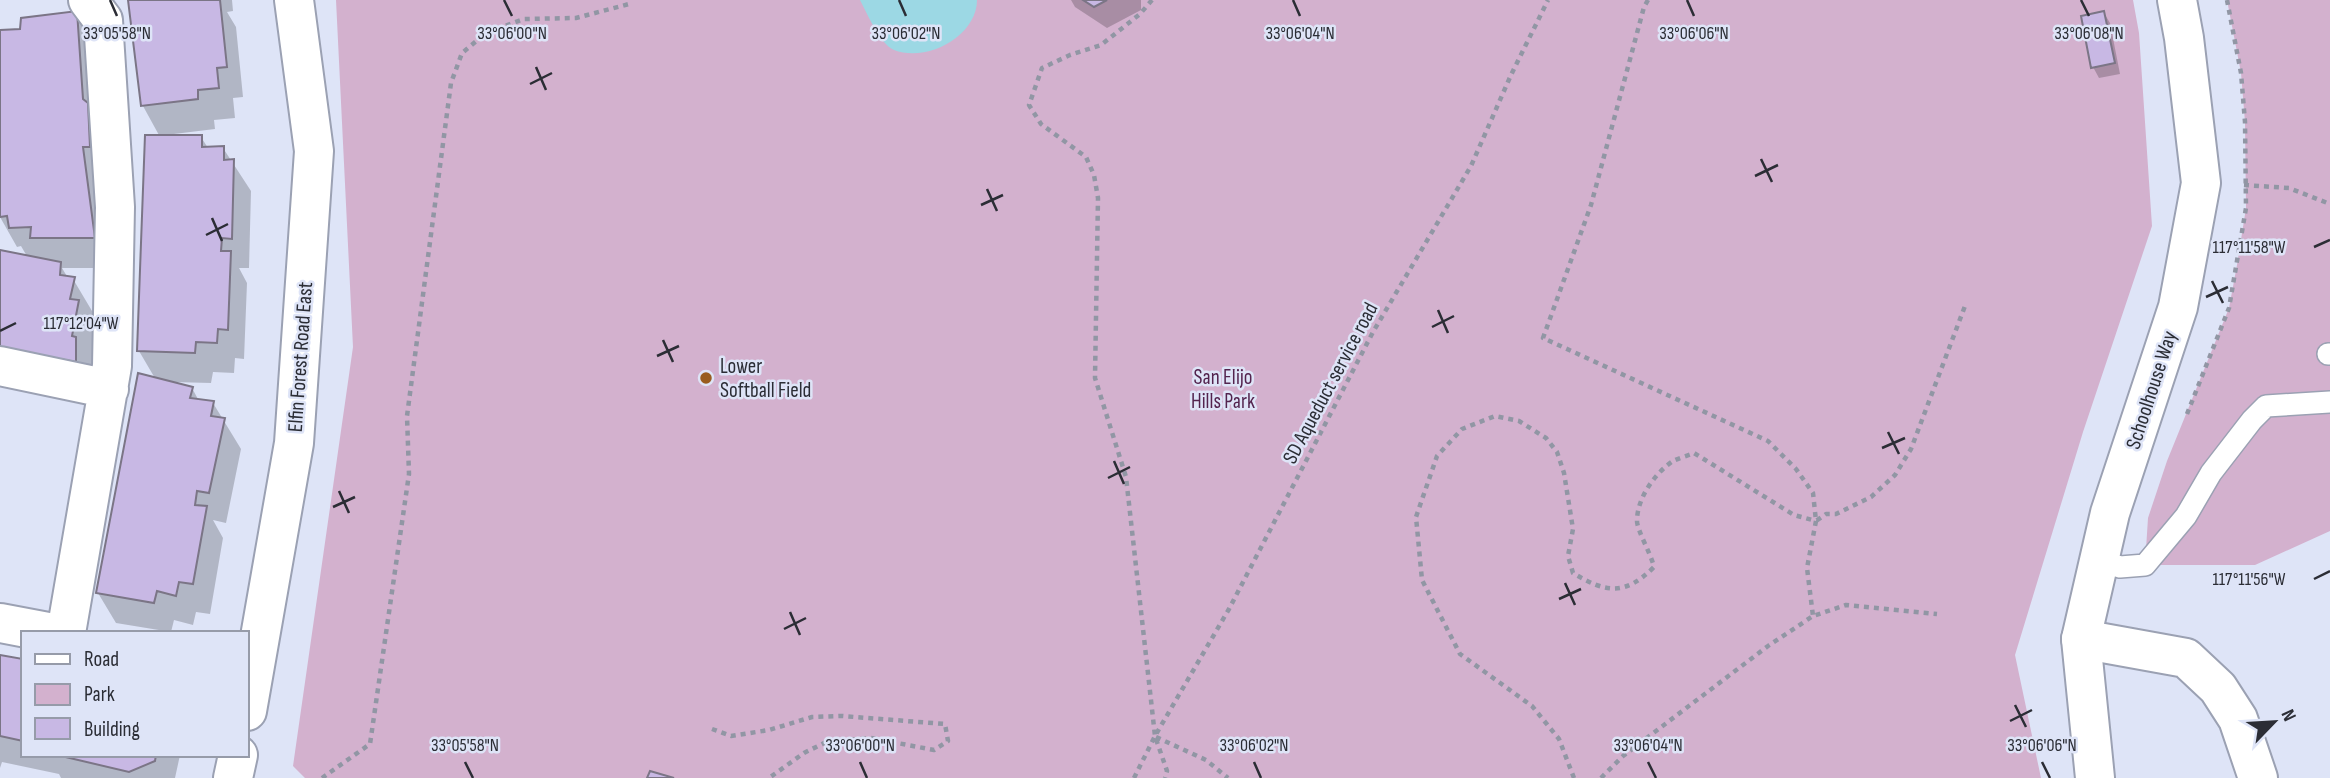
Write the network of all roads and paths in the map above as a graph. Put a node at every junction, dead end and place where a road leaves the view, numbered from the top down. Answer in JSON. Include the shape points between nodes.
{"nodes":[{"id":1,"x":88,"y":0,"type":"edge"},
{"id":2,"x":294,"y":0,"type":"edge"},
{"id":3,"x":629,"y":0,"type":"edge"},
{"id":4,"x":1152,"y":0,"type":"edge"},
{"id":5,"x":1548,"y":0,"type":"edge"},
{"id":6,"x":1648,"y":0,"type":"edge"},
{"id":7,"x":2177,"y":0,"type":"edge"},
{"id":8,"x":2201,"y":183,"type":"junction"},
{"id":9,"x":2330,"y":204,"type":"edge"},
{"id":10,"x":1965,"y":306,"type":"dead end"},
{"id":11,"x":0,"y":366,"type":"edge"},
{"id":12,"x":109,"y":389,"type":"junction"},
{"id":13,"x":2330,"y":402,"type":"edge"},
{"id":14,"x":1816,"y":521,"type":"junction"},
{"id":15,"x":2099,"y":560,"type":"junction"},
{"id":16,"x":1937,"y":614,"type":"dead end"},
{"id":17,"x":1813,"y":616,"type":"junction"},
{"id":18,"x":0,"y":623,"type":"edge"},
{"id":19,"x":42,"y":631,"type":"edge"},
{"id":20,"x":65,"y":631,"type":"edge"},
{"id":21,"x":2081,"y":639,"type":"junction"},
{"id":22,"x":251,"y":666,"type":"edge"},
{"id":23,"x":248,"y":700,"type":"edge"},
{"id":24,"x":712,"y":729,"type":"dead end"},
{"id":25,"x":1155,"y":736,"type":"junction"},
{"id":26,"x":238,"y":757,"type":"edge"},
{"id":27,"x":233,"y":778,"type":"edge"},
{"id":28,"x":322,"y":778,"type":"edge"},
{"id":29,"x":769,"y":778,"type":"edge"},
{"id":30,"x":1134,"y":778,"type":"edge"},
{"id":31,"x":1165,"y":778,"type":"edge"},
{"id":32,"x":1228,"y":778,"type":"edge"},
{"id":33,"x":1574,"y":778,"type":"edge"},
{"id":34,"x":1601,"y":778,"type":"edge"},
{"id":35,"x":2095,"y":778,"type":"edge"},
{"id":36,"x":2258,"y":778,"type":"edge"}],
"edges":[{"from":1,"to":12,"type":"street","via":[[103,20],[115,207]]},
{"from":2,"to":22,"type":"street","name":"Elfin Forest Road East","via":[[314,151],[294,443]]},
{"from":3,"to":28,"type":"path","via":[[629,4],[576,18],[524,19],[486,33],[462,52],[451,83],[407,416],[409,474],[370,744]]},
{"from":4,"to":25,"type":"path","via":[[1101,45],[1042,68],[1029,105],[1041,124],[1086,157],[1094,174],[1098,198],[1095,377],[1126,477]]},
{"from":5,"to":25,"type":"path","name":"SD Aqueduct service road","via":[[1471,166],[1373,332],[1229,608]]},
{"from":6,"to":14,"type":"path","via":[[1591,205],[1543,338],[1768,440],[1813,493]]},
{"from":7,"to":8,"type":"street","name":"Schoolhouse Way"},
{"from":8,"to":9,"type":"path","via":[[2289,188]]},
{"from":8,"to":15,"type":"street","name":"Schoolhouse Way","via":[[2178,307],[2110,513]]},
{"from":10,"to":14,"type":"path","via":[[1911,449],[1895,475],[1871,497]]},
{"from":11,"to":12,"type":"street"},
{"from":12,"to":20,"type":"street"},
{"from":13,"to":15,"type":"lane","via":[[2266,406],[2145,565],[2120,567]]},
{"from":14,"to":17,"type":"path","via":[[1807,568]]},
{"from":14,"to":33,"type":"path","via":[[1794,515],[1694,453],[1658,474],[1641,499],[1636,523],[1654,567],[1641,580],[1615,590],[1590,584],[1573,573],[1568,556],[1573,529],[1564,473],[1546,438],[1519,421],[1495,416],[1462,429],[1437,456],[1416,517],[1422,580],[1460,654],[1532,706],[1559,738]]},
{"from":15,"to":21,"type":"street","name":"Schoolhouse Way"},
{"from":16,"to":17,"type":"path","via":[[1846,605]]},
{"from":17,"to":34,"type":"path","via":[[1623,756]]},
{"from":18,"to":19,"type":"street"},
{"from":21,"to":35,"type":"street","name":"Schoolhouse Way"},
{"from":21,"to":36,"type":"street","via":[[2186,658],[2218,688],[2238,719]]},
{"from":22,"to":23,"type":"street","name":"Elfin Forest Road East"},
{"from":24,"to":29,"type":"path","via":[[731,736],[812,717],[842,716],[945,724],[948,741],[933,750],[870,738],[826,743],[804,752]]},
{"from":25,"to":30,"type":"path","name":"SD Aqueduct service road"},
{"from":25,"to":31,"type":"path","via":[[1167,771]]},
{"from":25,"to":32,"type":"path","via":[[1206,761]]},
{"from":26,"to":27,"type":"street"}]}
